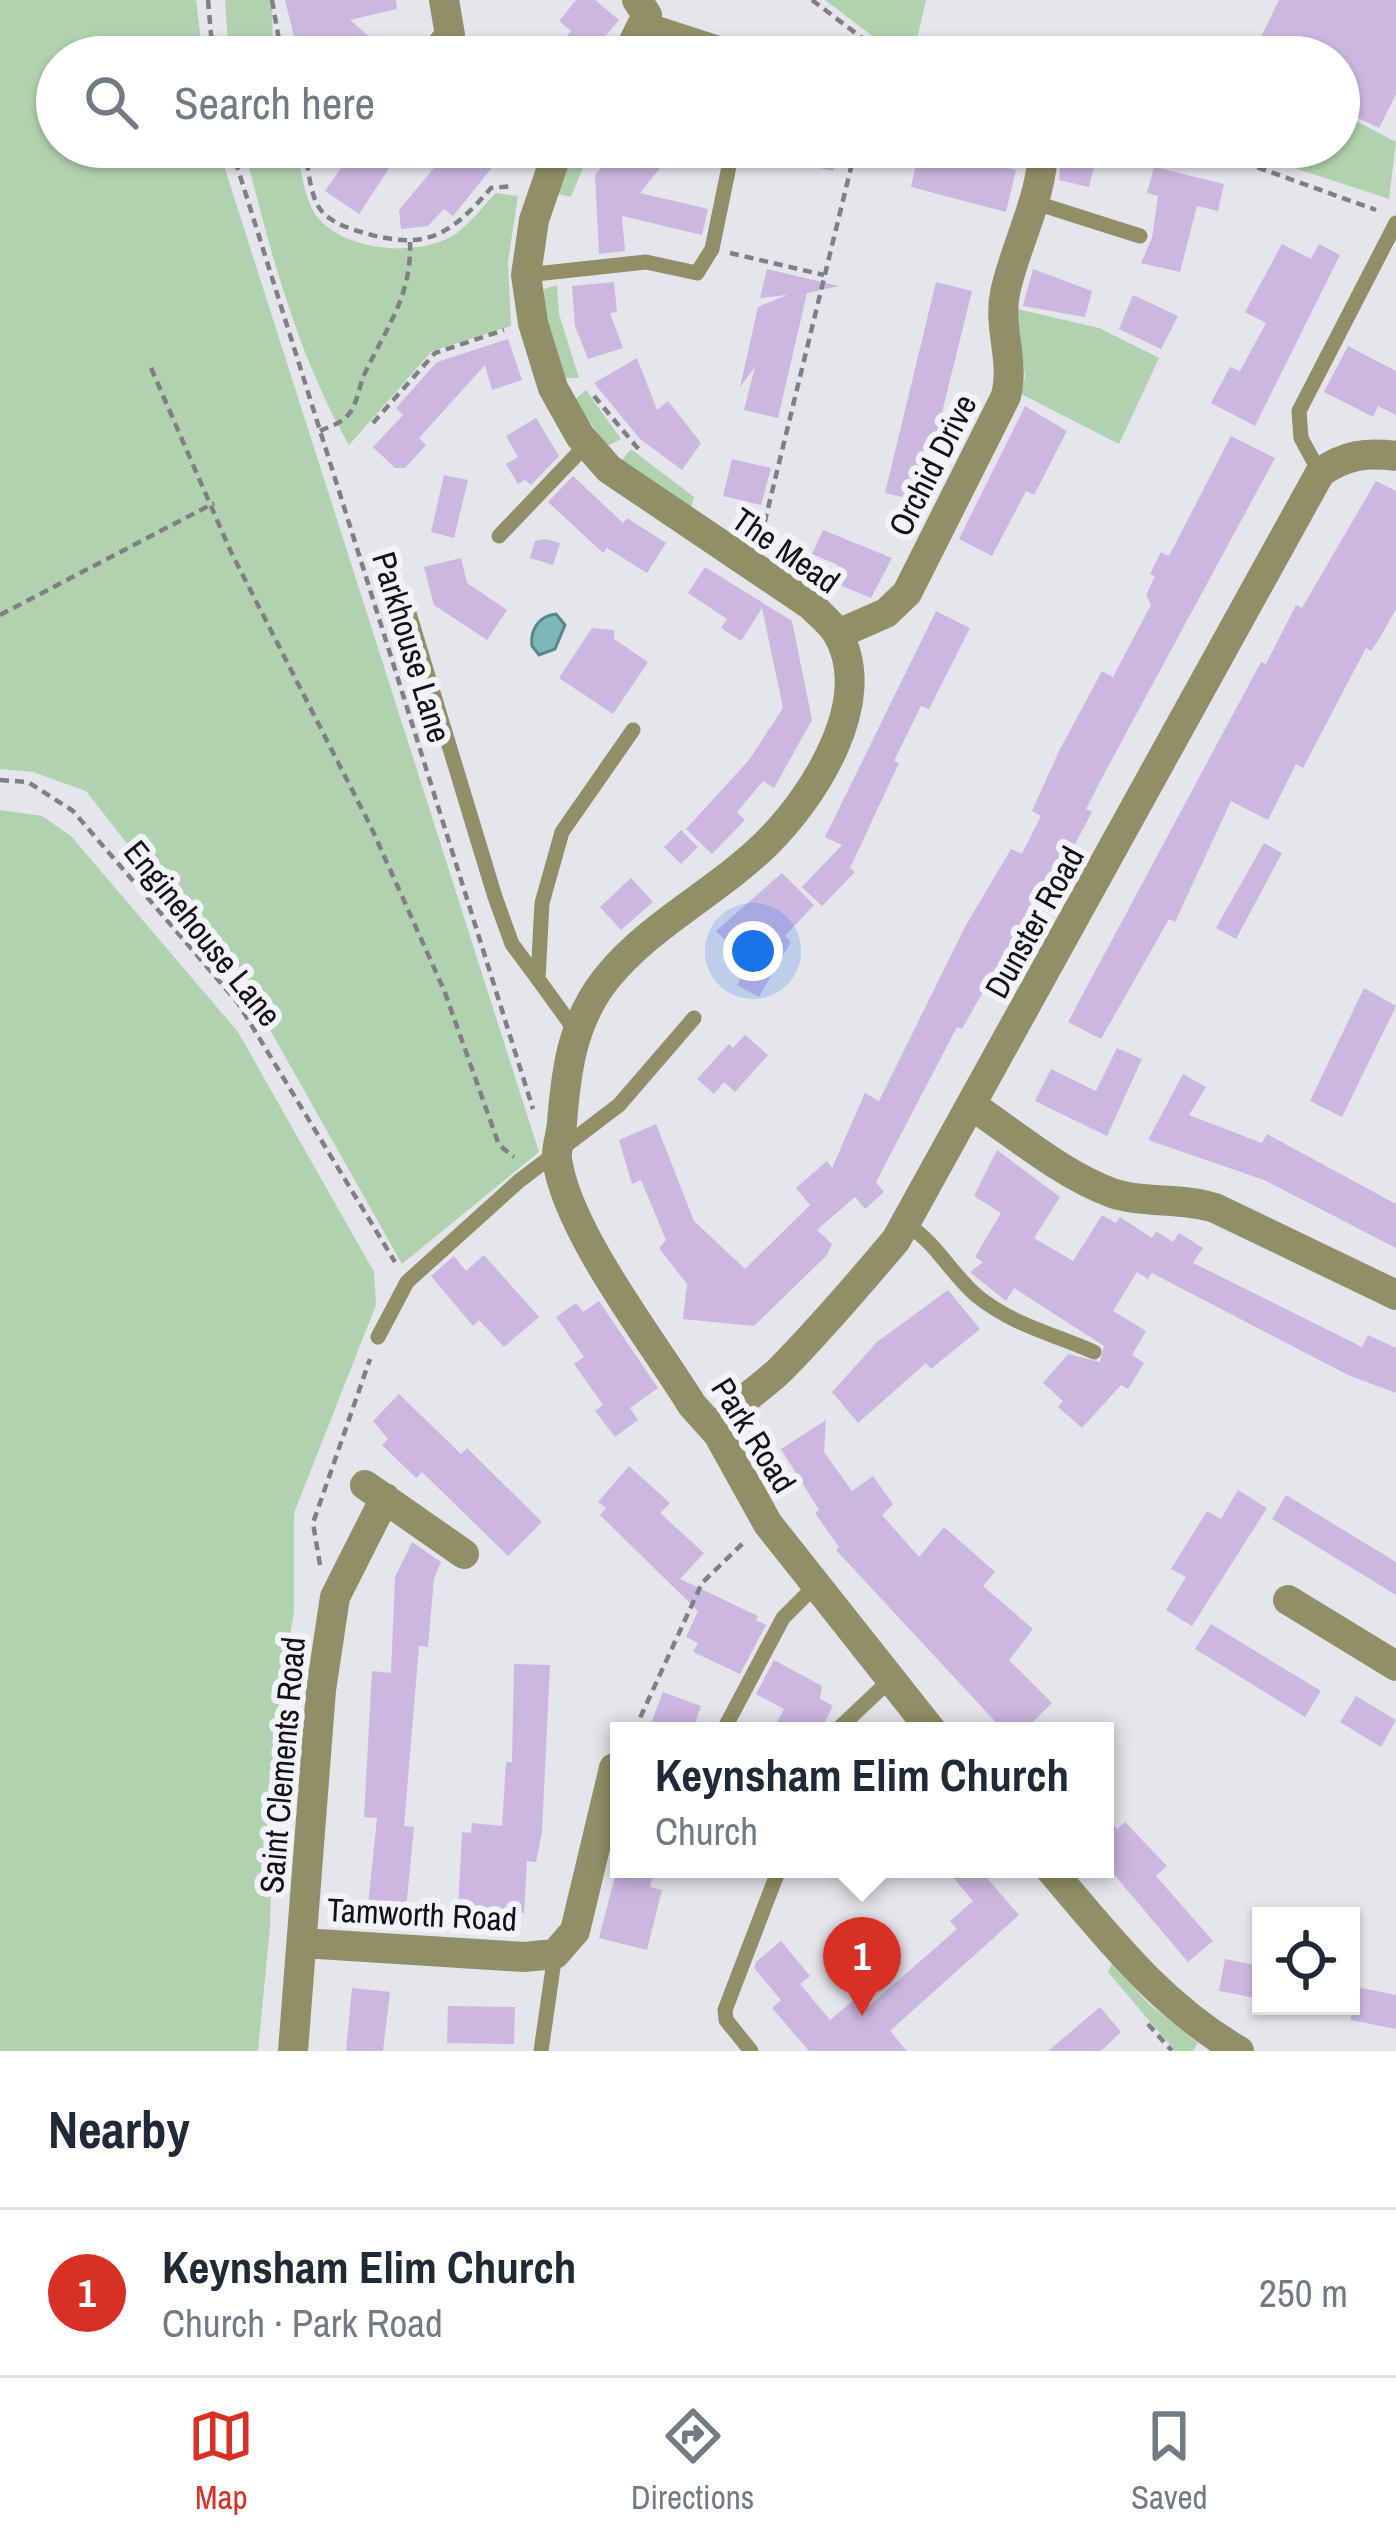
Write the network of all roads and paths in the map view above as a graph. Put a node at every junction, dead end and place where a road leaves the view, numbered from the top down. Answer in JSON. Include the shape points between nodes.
{"nodes":[{"id":1,"x":208,"y":0,"type":"edge"},
{"id":2,"x":272,"y":0,"type":"edge"},
{"id":3,"x":444,"y":0,"type":"edge"},
{"id":4,"x":812,"y":0,"type":"edge"},
{"id":5,"x":640,"y":14,"type":"edge"},
{"id":6,"x":211,"y":36,"type":"edge"},
{"id":7,"x":279,"y":36,"type":"edge"},
{"id":8,"x":449,"y":36,"type":"edge"},
{"id":9,"x":690,"y":36,"type":"edge"},
{"id":10,"x":859,"y":36,"type":"edge"},
{"id":11,"x":238,"y":168,"type":"edge"},
{"id":12,"x":309,"y":168,"type":"edge"},
{"id":13,"x":553,"y":168,"type":"edge"},
{"id":14,"x":729,"y":168,"type":"edge"},
{"id":15,"x":851,"y":168,"type":"edge"},
{"id":16,"x":1039,"y":168,"type":"edge"},
{"id":17,"x":1260,"y":168,"type":"edge"},
{"id":18,"x":545,"y":193,"type":"junction"},
{"id":19,"x":1033,"y":202,"type":"junction"},
{"id":20,"x":1377,"y":210,"type":"dead end"},
{"id":21,"x":1396,"y":223,"type":"edge"},
{"id":22,"x":1139,"y":236,"type":"dead end"},
{"id":23,"x":410,"y":242,"type":"junction"},
{"id":24,"x":712,"y":249,"type":"junction"},
{"id":25,"x":526,"y":275,"type":"junction"},
{"id":26,"x":824,"y":275,"type":"junction"},
{"id":27,"x":532,"y":320,"type":"junction"},
{"id":28,"x":152,"y":368,"type":"dead end"},
{"id":29,"x":590,"y":390,"type":"dead end"},
{"id":30,"x":373,"y":423,"type":"dead end"},
{"id":31,"x":320,"y":431,"type":"junction"},
{"id":32,"x":587,"y":444,"type":"junction"},
{"id":33,"x":643,"y":454,"type":"dead end"},
{"id":34,"x":1396,"y":456,"type":"edge"},
{"id":35,"x":1320,"y":473,"type":"junction"},
{"id":36,"x":214,"y":503,"type":"junction"},
{"id":37,"x":499,"y":536,"type":"dead end"},
{"id":38,"x":761,"y":572,"type":"junction"},
{"id":39,"x":408,"y":610,"type":"dead end"},
{"id":40,"x":0,"y":615,"type":"edge"},
{"id":41,"x":838,"y":634,"type":"junction"},
{"id":42,"x":633,"y":730,"type":"dead end"},
{"id":43,"x":0,"y":780,"type":"edge"},
{"id":44,"x":538,"y":979,"type":"junction"},
{"id":45,"x":694,"y":1018,"type":"dead end"},
{"id":46,"x":577,"y":1033,"type":"junction"},
{"id":47,"x":974,"y":1107,"type":"junction"},
{"id":48,"x":546,"y":1162,"type":"junction"},
{"id":49,"x":906,"y":1223,"type":"junction"},
{"id":50,"x":407,"y":1282,"type":"junction"},
{"id":51,"x":1396,"y":1295,"type":"edge"},
{"id":52,"x":378,"y":1337,"type":"joint"},
{"id":53,"x":1094,"y":1352,"type":"dead end"},
{"id":54,"x":718,"y":1434,"type":"junction"},
{"id":55,"x":768,"y":1524,"type":"junction"},
{"id":56,"x":464,"y":1554,"type":"dead end"},
{"id":57,"x":816,"y":1585,"type":"junction"},
{"id":58,"x":335,"y":1598,"type":"junction"},
{"id":59,"x":1288,"y":1600,"type":"dead end"},
{"id":60,"x":1396,"y":1666,"type":"edge"},
{"id":61,"x":890,"y":1680,"type":"junction"},
{"id":62,"x":638,"y":1722,"type":"edge"},
{"id":63,"x":727,"y":1722,"type":"edge"},
{"id":64,"x":846,"y":1722,"type":"edge"},
{"id":65,"x":925,"y":1722,"type":"edge"},
{"id":66,"x":610,"y":1785,"type":"edge"},
{"id":67,"x":776,"y":1878,"type":"edge"},
{"id":68,"x":1057,"y":1878,"type":"edge"},
{"id":69,"x":302,"y":1943,"type":"junction"},
{"id":70,"x":555,"y":1954,"type":"junction"},
{"id":71,"x":293,"y":2051,"type":"edge"},
{"id":72,"x":541,"y":2051,"type":"edge"},
{"id":73,"x":751,"y":2051,"type":"edge"},
{"id":74,"x":1239,"y":2051,"type":"edge"}],
"edges":[{"from":1,"to":6,"type":"path"},
{"from":2,"to":7,"type":"path"},
{"from":3,"to":8,"type":"street"},
{"from":4,"to":10,"type":"path"},
{"from":5,"to":9,"type":"street"},
{"from":11,"to":31,"type":"path","name":"Parkhouse Lane"},
{"from":12,"to":23,"type":"path","via":[[328,217]]},
{"from":13,"to":18,"type":"street","name":"The Mead"},
{"from":14,"to":24,"type":"lane"},
{"from":15,"to":26,"type":"path"},
{"from":16,"to":19,"type":"street","name":"Orchid Drive"},
{"from":17,"to":20,"type":"path"},
{"from":18,"to":23,"type":"path","via":[[498,185],[449,230]]},
{"from":18,"to":25,"type":"street","name":"The Mead"},
{"from":19,"to":22,"type":"lane"},
{"from":19,"to":41,"type":"street","name":"Orchid Drive","via":[[1004,298],[1012,373],[1006,396],[907,593],[886,613]]},
{"from":21,"to":35,"type":"lane","via":[[1299,411],[1301,438]]},
{"from":23,"to":31,"type":"path","via":[[403,303],[346,417]]},
{"from":24,"to":25,"type":"lane","via":[[697,273],[646,262]]},
{"from":24,"to":26,"type":"path"},
{"from":25,"to":27,"type":"street","name":"The Mead"},
{"from":26,"to":38,"type":"path","via":[[761,530]]},
{"from":27,"to":30,"type":"path","via":[[435,353]]},
{"from":27,"to":32,"type":"street","name":"The Mead","via":[[553,388]]},
{"from":28,"to":36,"type":"path"},
{"from":29,"to":33,"type":"path"},
{"from":31,"to":48,"type":"path","name":"Parkhouse Lane"},
{"from":32,"to":37,"type":"lane"},
{"from":32,"to":38,"type":"street","name":"The Mead","via":[[637,492]]},
{"from":34,"to":35,"type":"street","via":[[1370,452]]},
{"from":35,"to":47,"type":"street","name":"Dunster Road"},
{"from":36,"to":40,"type":"path"},
{"from":36,"to":48,"type":"path","via":[[434,969],[500,1145]]},
{"from":38,"to":41,"type":"street","name":"The Mead"},
{"from":39,"to":44,"type":"lane","via":[[495,897],[512,944]]},
{"from":41,"to":46,"type":"street","name":"The Mead","via":[[847,706],[810,789],[767,843],[644,939],[604,981]]},
{"from":42,"to":44,"type":"lane","via":[[562,832],[542,903]]},
{"from":43,"to":50,"type":"path","name":"Enginehouse Lane","via":[[28,782],[74,811],[238,1003]]},
{"from":44,"to":46,"type":"lane"},
{"from":45,"to":48,"type":"lane","via":[[619,1106]]},
{"from":46,"to":48,"type":"street","name":"The Mead"},
{"from":47,"to":49,"type":"street","name":"Dunster Road"},
{"from":47,"to":51,"type":"street","via":[[1091,1184],[1116,1195],[1215,1208]]},
{"from":48,"to":50,"type":"lane"},
{"from":48,"to":54,"type":"street","name":"Park Road","via":[[692,1405]]},
{"from":49,"to":53,"type":"lane","via":[[934,1242],[982,1300],[1026,1329]]},
{"from":49,"to":54,"type":"street","name":"Dunster Road","via":[[828,1321],[728,1414]]},
{"from":50,"to":52,"type":"lane"},
{"from":52,"to":58,"type":"path","via":[[313,1523]]},
{"from":54,"to":55,"type":"street","name":"Park Road"},
{"from":55,"to":57,"type":"street","name":"Park Road"},
{"from":55,"to":62,"type":"path","via":[[702,1583]]},
{"from":56,"to":58,"type":"street","name":"Saint Clements Road","via":[[375,1491]]},
{"from":57,"to":61,"type":"street","name":"Park Road"},
{"from":57,"to":63,"type":"lane","via":[[783,1618]]},
{"from":58,"to":69,"type":"street","name":"Saint Clements Road"},
{"from":59,"to":60,"type":"street"},
{"from":61,"to":64,"type":"lane"},
{"from":61,"to":65,"type":"street","name":"Park Road"},
{"from":66,"to":70,"type":"street","name":"Tamworth Road","via":[[575,1931]]},
{"from":67,"to":73,"type":"lane","via":[[725,2009]]},
{"from":68,"to":74,"type":"street","via":[[1154,1989]]},
{"from":69,"to":70,"type":"street","name":"Tamworth Road"},
{"from":69,"to":71,"type":"street","name":"Saint Clements Road"},
{"from":70,"to":72,"type":"lane"}]}
